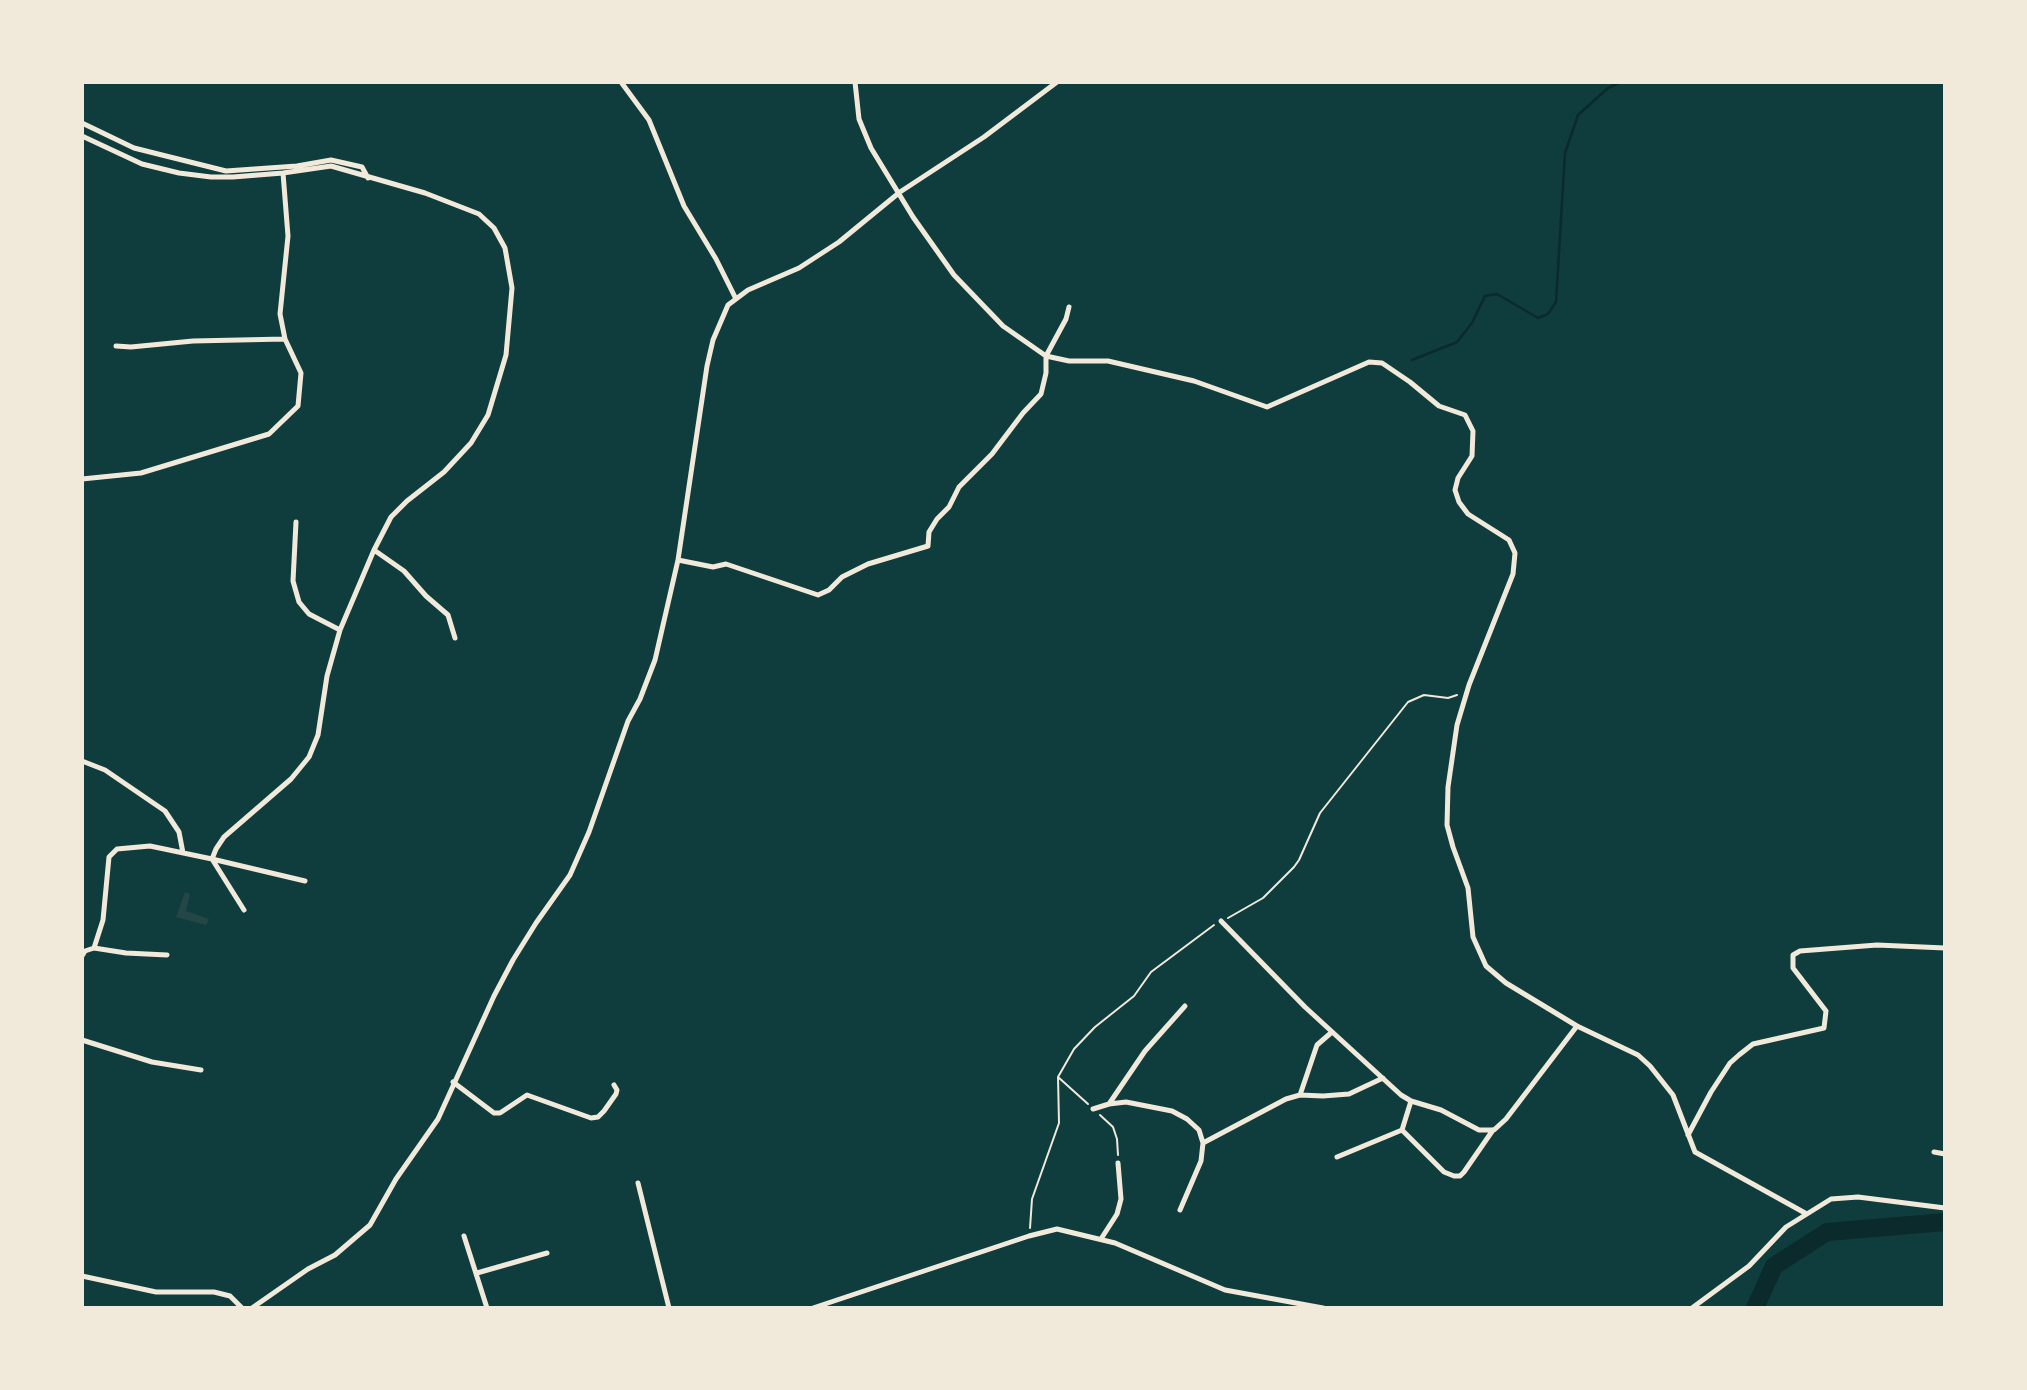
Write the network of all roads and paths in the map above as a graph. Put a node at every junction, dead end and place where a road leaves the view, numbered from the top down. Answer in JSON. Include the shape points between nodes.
{"nodes":[{"id":1,"x":621,"y":82,"type":"edge"},
{"id":2,"x":855,"y":82,"type":"edge"},
{"id":3,"x":1058,"y":82,"type":"edge"},
{"id":4,"x":82,"y":122,"type":"edge"},
{"id":5,"x":82,"y":136,"type":"edge"},
{"id":6,"x":283,"y":173,"type":"junction"},
{"id":7,"x":368,"y":178,"type":"junction"},
{"id":8,"x":900,"y":192,"type":"junction"},
{"id":9,"x":735,"y":297,"type":"junction"},
{"id":10,"x":1069,"y":307,"type":"dead end"},
{"id":11,"x":285,"y":339,"type":"junction"},
{"id":12,"x":116,"y":346,"type":"dead end"},
{"id":13,"x":1046,"y":356,"type":"junction"},
{"id":14,"x":82,"y":479,"type":"edge"},
{"id":15,"x":296,"y":522,"type":"dead end"},
{"id":16,"x":374,"y":550,"type":"junction"},
{"id":17,"x":678,"y":560,"type":"junction"},
{"id":18,"x":340,"y":630,"type":"junction"},
{"id":19,"x":456,"y":638,"type":"dead end"},
{"id":20,"x":1469,"y":685,"type":"junction"},
{"id":21,"x":82,"y":761,"type":"edge"},
{"id":22,"x":183,"y":853,"type":"junction"},
{"id":23,"x":212,"y":859,"type":"junction"},
{"id":24,"x":305,"y":881,"type":"dead end"},
{"id":25,"x":244,"y":910,"type":"dead end"},
{"id":26,"x":1222,"y":921,"type":"junction"},
{"id":27,"x":94,"y":947,"type":"junction"},
{"id":28,"x":1945,"y":948,"type":"edge"},
{"id":29,"x":83,"y":953,"type":"edge"},
{"id":30,"x":167,"y":955,"type":"dead end"},
{"id":31,"x":1185,"y":1006,"type":"dead end"},
{"id":32,"x":1577,"y":1026,"type":"junction"},
{"id":33,"x":1332,"y":1032,"type":"junction"},
{"id":34,"x":82,"y":1040,"type":"edge"},
{"id":35,"x":201,"y":1070,"type":"dead end"},
{"id":36,"x":1058,"y":1077,"type":"junction"},
{"id":37,"x":1383,"y":1078,"type":"junction"},
{"id":38,"x":453,"y":1082,"type":"junction"},
{"id":39,"x":614,"y":1085,"type":"dead end"},
{"id":40,"x":1300,"y":1095,"type":"junction"},
{"id":41,"x":1411,"y":1101,"type":"junction"},
{"id":42,"x":1109,"y":1104,"type":"junction"},
{"id":43,"x":1093,"y":1109,"type":"junction"},
{"id":44,"x":1402,"y":1130,"type":"junction"},
{"id":45,"x":1494,"y":1130,"type":"junction"},
{"id":46,"x":1688,"y":1135,"type":"junction"},
{"id":47,"x":1203,"y":1143,"type":"junction"},
{"id":48,"x":1934,"y":1152,"type":"dead end"},
{"id":49,"x":1945,"y":1154,"type":"edge"},
{"id":50,"x":1337,"y":1157,"type":"dead end"},
{"id":51,"x":1118,"y":1163,"type":"joint"},
{"id":52,"x":638,"y":1184,"type":"dead end"},
{"id":53,"x":1945,"y":1208,"type":"edge"},
{"id":54,"x":1180,"y":1210,"type":"dead end"},
{"id":55,"x":1805,"y":1213,"type":"junction"},
{"id":56,"x":464,"y":1236,"type":"dead end"},
{"id":57,"x":1029,"y":1236,"type":"junction"},
{"id":58,"x":1101,"y":1239,"type":"junction"},
{"id":59,"x":547,"y":1253,"type":"dead end"},
{"id":60,"x":477,"y":1273,"type":"junction"},
{"id":61,"x":82,"y":1276,"type":"edge"},
{"id":62,"x":242,"y":1308,"type":"edge"},
{"id":63,"x":252,"y":1308,"type":"edge"},
{"id":64,"x":487,"y":1308,"type":"edge"},
{"id":65,"x":669,"y":1308,"type":"edge"},
{"id":66,"x":813,"y":1308,"type":"edge"},
{"id":67,"x":1323,"y":1308,"type":"edge"},
{"id":68,"x":1692,"y":1308,"type":"edge"}],
"edges":[{"from":1,"to":9,"type":"street","via":[[649,120],[684,206]]},
{"from":2,"to":8,"type":"street","via":[[859,119],[871,148]]},
{"from":3,"to":8,"type":"street"},
{"from":4,"to":7,"type":"street","via":[[134,148],[226,171],[331,160],[362,167]]},
{"from":5,"to":6,"type":"street","via":[[142,164],[179,173],[211,177]]},
{"from":6,"to":7,"type":"street","via":[[331,166]]},
{"from":6,"to":11,"type":"street","via":[[288,236],[280,314]]},
{"from":7,"to":16,"type":"street","via":[[479,214],[505,248],[512,288],[506,355],[488,415],[471,443],[444,472],[391,517]]},
{"from":8,"to":9,"type":"street","via":[[799,268]]},
{"from":8,"to":13,"type":"street","via":[[954,275],[1003,326]]},
{"from":9,"to":17,"type":"street","via":[[721,317],[710,353]]},
{"from":10,"to":13,"type":"street"},
{"from":11,"to":12,"type":"street"},
{"from":11,"to":14,"type":"street","via":[[301,373],[298,406],[269,433],[141,473]]},
{"from":13,"to":17,"type":"street","via":[[1041,394],[959,487],[929,532],[928,546],[868,564],[818,596],[726,564],[713,567]]},
{"from":13,"to":20,"type":"street","via":[[1069,361],[1108,360],[1194,381],[1267,407],[1369,362],[1382,362],[1439,406],[1465,415],[1473,431],[1472,456],[1458,478],[1459,502],[1468,514],[1509,540],[1515,553]]},
{"from":15,"to":18,"type":"street","via":[[293,581],[299,602],[309,614]]},
{"from":16,"to":18,"type":"street"},
{"from":16,"to":19,"type":"street","via":[[404,570],[448,615]]},
{"from":17,"to":38,"type":"street","via":[[655,660],[589,832],[570,876],[513,960]]},
{"from":18,"to":23,"type":"street","via":[[318,735],[309,757],[291,779],[224,837]]},
{"from":20,"to":26,"type":"path","via":[[1448,698],[1424,695],[1408,702],[1320,813],[1294,867],[1263,898]]},
{"from":20,"to":32,"type":"street","via":[[1457,725],[1447,825],[1468,888],[1473,937],[1493,974]]},
{"from":21,"to":22,"type":"street","via":[[105,770],[165,811],[179,832]]},
{"from":22,"to":23,"type":"street"},
{"from":22,"to":27,"type":"street","via":[[130,847],[117,849],[109,857],[103,920]]},
{"from":23,"to":24,"type":"street"},
{"from":23,"to":25,"type":"street"},
{"from":26,"to":33,"type":"street"},
{"from":26,"to":36,"type":"path","via":[[1151,972],[1134,996],[1074,1049]]},
{"from":27,"to":29,"type":"street"},
{"from":27,"to":30,"type":"street"},
{"from":28,"to":46,"type":"street","via":[[1877,945],[1793,955],[1793,968],[1826,1011],[1824,1028],[1753,1044],[1739,1055]]},
{"from":31,"to":42,"type":"street","via":[[1145,1051]]},
{"from":32,"to":45,"type":"street"},
{"from":32,"to":46,"type":"street","via":[[1638,1055],[1650,1066],[1673,1095]]},
{"from":33,"to":37,"type":"street"},
{"from":33,"to":40,"type":"street","via":[[1317,1045]]},
{"from":34,"to":35,"type":"street","via":[[152,1062]]},
{"from":36,"to":43,"type":"path"},
{"from":36,"to":57,"type":"path","via":[[1059,1123],[1032,1199]]},
{"from":37,"to":40,"type":"street","via":[[1349,1094]]},
{"from":37,"to":41,"type":"street"},
{"from":38,"to":39,"type":"street","via":[[494,1114],[527,1095],[591,1118],[598,1117],[616,1094]]},
{"from":38,"to":63,"type":"street","via":[[438,1118],[370,1225],[335,1255]]},
{"from":40,"to":47,"type":"street"},
{"from":41,"to":44,"type":"street"},
{"from":41,"to":45,"type":"street","via":[[1479,1130]]},
{"from":42,"to":43,"type":"street"},
{"from":42,"to":47,"type":"street","via":[[1126,1102],[1172,1111],[1199,1130]]},
{"from":43,"to":51,"type":"path","via":[[1113,1127]]},
{"from":44,"to":45,"type":"street","via":[[1444,1172],[1454,1176],[1464,1172]]},
{"from":44,"to":50,"type":"street"},
{"from":46,"to":55,"type":"street","via":[[1695,1152]]},
{"from":47,"to":54,"type":"street"},
{"from":48,"to":49,"type":"street"},
{"from":51,"to":58,"type":"street","via":[[1121,1199]]},
{"from":52,"to":65,"type":"street"},
{"from":53,"to":55,"type":"street","via":[[1858,1197],[1831,1199]]},
{"from":55,"to":68,"type":"street","via":[[1749,1266]]},
{"from":56,"to":60,"type":"street"},
{"from":57,"to":58,"type":"street","via":[[1057,1229]]},
{"from":57,"to":66,"type":"street"},
{"from":58,"to":67,"type":"street","via":[[1225,1290]]},
{"from":59,"to":60,"type":"street"},
{"from":60,"to":64,"type":"street"},
{"from":61,"to":62,"type":"street","via":[[156,1292],[214,1292],[230,1296]]}]}
